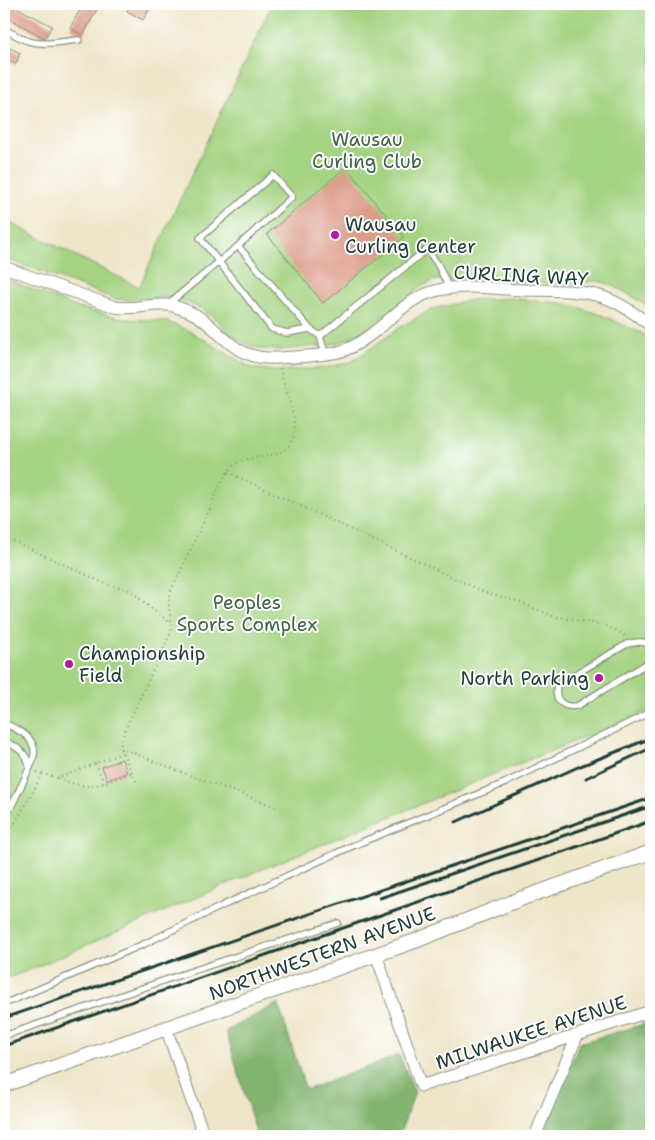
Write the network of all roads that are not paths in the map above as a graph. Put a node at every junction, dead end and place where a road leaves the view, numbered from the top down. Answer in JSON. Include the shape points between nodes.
{"nodes":[{"id":1,"x":4,"y":28,"type":"edge"},
{"id":2,"x":79,"y":40,"type":"dead end"},
{"id":3,"x":238,"y":246,"type":"junction"},
{"id":4,"x":219,"y":262,"type":"junction"},
{"id":5,"x":4,"y":267,"type":"edge"},
{"id":6,"x":450,"y":288,"type":"junction"},
{"id":7,"x":167,"y":305,"type":"junction"},
{"id":8,"x":651,"y":326,"type":"edge"},
{"id":9,"x":310,"y":329,"type":"junction"},
{"id":10,"x":320,"y":336,"type":"junction"},
{"id":11,"x":325,"y":354,"type":"junction"},
{"id":12,"x":651,"y":646,"type":"edge"},
{"id":13,"x":651,"y":661,"type":"edge"},
{"id":14,"x":651,"y":712,"type":"edge"},
{"id":15,"x":4,"y":723,"type":"edge"},
{"id":16,"x":4,"y":741,"type":"edge"},
{"id":17,"x":29,"y":769,"type":"junction"},
{"id":18,"x":4,"y":806,"type":"edge"},
{"id":19,"x":651,"y":852,"type":"edge"},
{"id":20,"x":338,"y":923,"type":"dead end"},
{"id":21,"x":376,"y":954,"type":"junction"},
{"id":22,"x":4,"y":1004,"type":"edge"},
{"id":23,"x":651,"y":1012,"type":"edge"},
{"id":24,"x":166,"y":1028,"type":"junction"},
{"id":25,"x":4,"y":1036,"type":"edge"},
{"id":26,"x":577,"y":1036,"type":"junction"},
{"id":27,"x":4,"y":1085,"type":"edge"},
{"id":28,"x":204,"y":1136,"type":"edge"},
{"id":29,"x":535,"y":1136,"type":"edge"}],
"edges":[{"from":1,"to":2,"type":"lane","via":[[38,43]]},
{"from":3,"to":4,"type":"lane"},
{"from":3,"to":4,"type":"lane","via":[[292,197],[273,176],[200,238]]},
{"from":3,"to":9,"type":"lane"},
{"from":4,"to":7,"type":"lane"},
{"from":4,"to":9,"type":"lane","via":[[272,328],[287,333]]},
{"from":5,"to":7,"type":"street","name":"CURLING WAY","via":[[115,307]]},
{"from":6,"to":8,"type":"street","name":"CURLING WAY","via":[[591,294],[612,300]]},
{"from":6,"to":10,"type":"lane","via":[[427,249]]},
{"from":6,"to":11,"type":"street","name":"CURLING WAY","via":[[417,298],[359,343]]},
{"from":7,"to":11,"type":"street","name":"CURLING WAY","via":[[201,317],[242,352],[280,358]]},
{"from":9,"to":10,"type":"lane"},
{"from":10,"to":11,"type":"lane"},
{"from":12,"to":13,"type":"lane","via":[[644,642],[627,644],[556,685],[557,699],[569,707],[577,706]]},
{"from":14,"to":22,"type":"lane","via":[[512,780],[350,847],[144,944]]},
{"from":15,"to":17,"type":"lane","via":[[22,732],[33,745],[34,755]]},
{"from":16,"to":17,"type":"lane","via":[[24,754]]},
{"from":17,"to":18,"type":"lane","via":[[10,809]]},
{"from":19,"to":21,"type":"street","name":"NORTHWESTERN AVENUE"},
{"from":20,"to":25,"type":"lane"},
{"from":21,"to":24,"type":"street","name":"NORTHWESTERN AVENUE"},
{"from":21,"to":26,"type":"street","name":"MILWAUKEE AVENUE","via":[[421,1086]]},
{"from":23,"to":26,"type":"street","name":"MILWAUKEE AVENUE"},
{"from":24,"to":27,"type":"street","name":"NORTHWESTERN AVENUE"},
{"from":24,"to":28,"type":"street"},
{"from":26,"to":29,"type":"street"}]}
